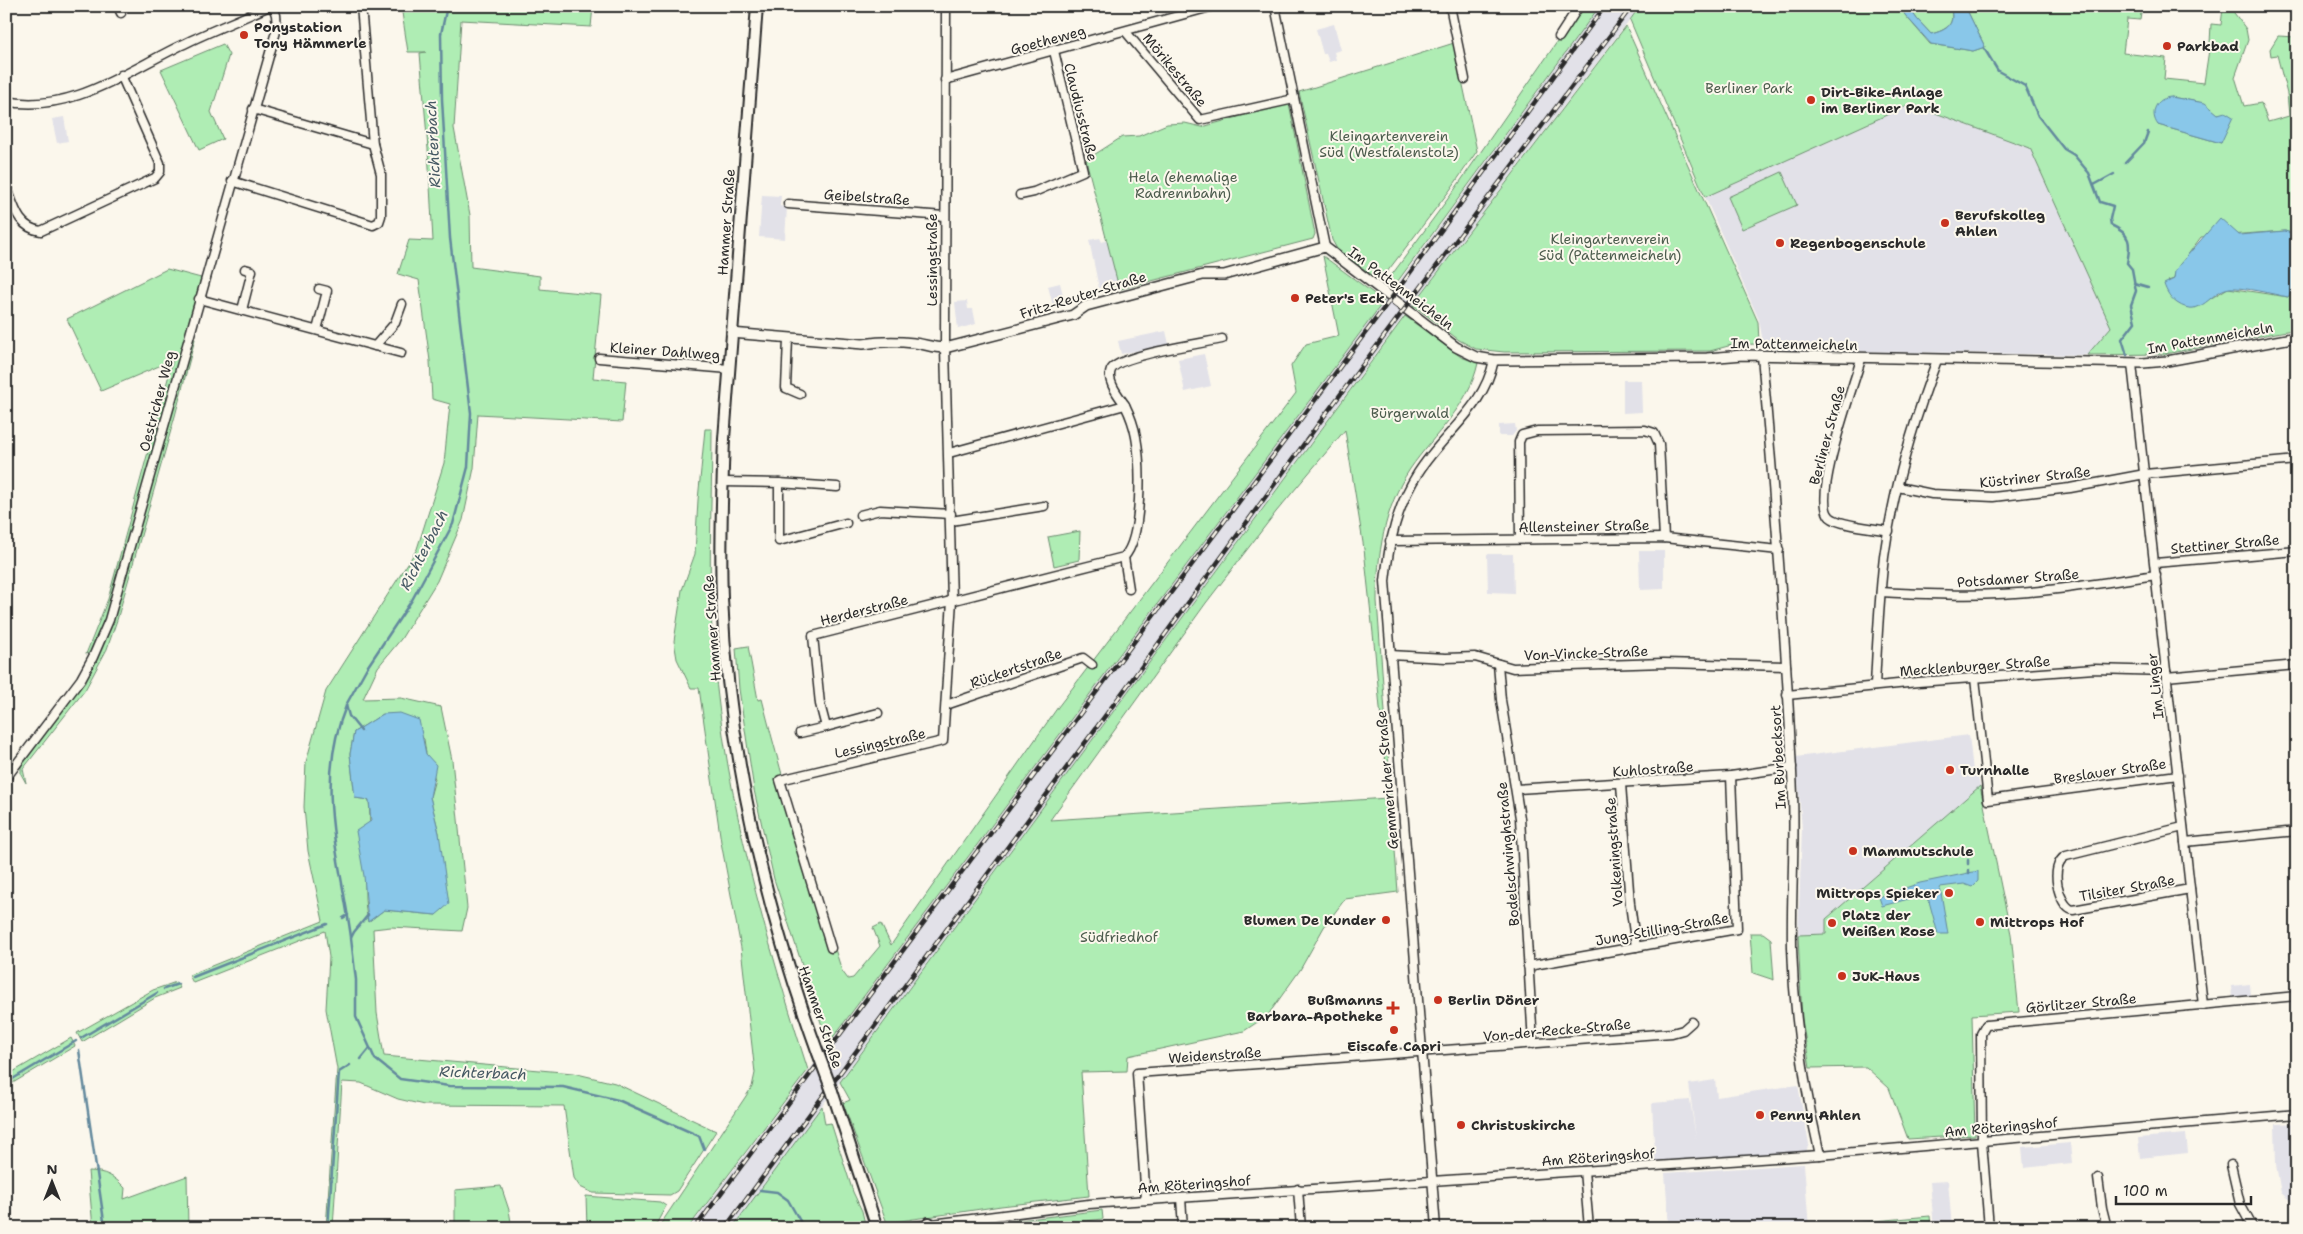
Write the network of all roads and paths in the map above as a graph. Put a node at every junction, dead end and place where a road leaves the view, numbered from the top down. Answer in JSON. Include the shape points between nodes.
{"nodes":[{"id":1,"x":273,"y":6,"type":"edge"},
{"id":2,"x":362,"y":6,"type":"edge"},
{"id":3,"x":757,"y":6,"type":"edge"},
{"id":4,"x":946,"y":6,"type":"edge"},
{"id":5,"x":1214,"y":6,"type":"edge"},
{"id":6,"x":1275,"y":6,"type":"edge"},
{"id":7,"x":1450,"y":6,"type":"edge"},
{"id":8,"x":1579,"y":6,"type":"edge"},
{"id":9,"x":264,"y":7,"type":"edge"},
{"id":10,"x":1126,"y":32,"type":"junction"},
{"id":11,"x":1559,"y":37,"type":"dead end"},
{"id":12,"x":1054,"y":51,"type":"junction"},
{"id":13,"x":121,"y":75,"type":"junction"},
{"id":14,"x":1465,"y":79,"type":"dead end"},
{"id":15,"x":945,"y":80,"type":"junction"},
{"id":16,"x":1294,"y":99,"type":"junction"},
{"id":17,"x":6,"y":101,"type":"edge"},
{"id":18,"x":253,"y":109,"type":"junction"},
{"id":19,"x":373,"y":144,"type":"junction"},
{"id":20,"x":232,"y":181,"type":"junction"},
{"id":21,"x":6,"y":185,"type":"edge"},
{"id":22,"x":1020,"y":195,"type":"dead end"},
{"id":23,"x":788,"y":204,"type":"dead end"},
{"id":24,"x":944,"y":216,"type":"junction"},
{"id":25,"x":1325,"y":247,"type":"junction"},
{"id":26,"x":261,"y":273,"type":"dead end"},
{"id":27,"x":327,"y":291,"type":"dead end"},
{"id":28,"x":199,"y":299,"type":"junction"},
{"id":29,"x":402,"y":304,"type":"dead end"},
{"id":30,"x":242,"y":310,"type":"junction"},
{"id":31,"x":317,"y":330,"type":"junction"},
{"id":32,"x":731,"y":333,"type":"junction"},
{"id":33,"x":2297,"y":337,"type":"edge"},
{"id":34,"x":788,"y":338,"type":"junction"},
{"id":35,"x":1222,"y":339,"type":"dead end"},
{"id":36,"x":375,"y":346,"type":"junction"},
{"id":37,"x":945,"y":348,"type":"junction"},
{"id":38,"x":401,"y":353,"type":"dead end"},
{"id":39,"x":1762,"y":356,"type":"junction"},
{"id":40,"x":599,"y":358,"type":"dead end"},
{"id":41,"x":1861,"y":359,"type":"junction"},
{"id":42,"x":1494,"y":360,"type":"junction"},
{"id":43,"x":1937,"y":360,"type":"junction"},
{"id":44,"x":2132,"y":364,"type":"junction"},
{"id":45,"x":729,"y":368,"type":"junction"},
{"id":46,"x":800,"y":394,"type":"dead end"},
{"id":47,"x":1125,"y":405,"type":"junction"},
{"id":48,"x":949,"y":452,"type":"junction"},
{"id":49,"x":2297,"y":460,"type":"edge"},
{"id":50,"x":2144,"y":474,"type":"junction"},
{"id":51,"x":722,"y":482,"type":"junction"},
{"id":52,"x":779,"y":483,"type":"junction"},
{"id":53,"x":836,"y":487,"type":"dead end"},
{"id":54,"x":1898,"y":487,"type":"junction"},
{"id":55,"x":1044,"y":506,"type":"dead end"},
{"id":56,"x":860,"y":515,"type":"dead end"},
{"id":57,"x":951,"y":518,"type":"junction"},
{"id":58,"x":846,"y":523,"type":"dead end"},
{"id":59,"x":1889,"y":531,"type":"junction"},
{"id":60,"x":1664,"y":538,"type":"junction"},
{"id":61,"x":1520,"y":539,"type":"junction"},
{"id":62,"x":1390,"y":541,"type":"junction"},
{"id":63,"x":1778,"y":550,"type":"junction"},
{"id":64,"x":2297,"y":551,"type":"edge"},
{"id":65,"x":1124,"y":557,"type":"junction"},
{"id":66,"x":2154,"y":563,"type":"junction"},
{"id":67,"x":2156,"y":575,"type":"junction"},
{"id":68,"x":1129,"y":589,"type":"dead end"},
{"id":69,"x":1880,"y":592,"type":"junction"},
{"id":70,"x":952,"y":600,"type":"junction"},
{"id":71,"x":1390,"y":654,"type":"junction"},
{"id":72,"x":1498,"y":664,"type":"junction"},
{"id":73,"x":2297,"y":665,"type":"edge"},
{"id":74,"x":1092,"y":666,"type":"dead end"},
{"id":75,"x":1786,"y":666,"type":"junction"},
{"id":76,"x":2166,"y":674,"type":"junction"},
{"id":77,"x":1975,"y":678,"type":"junction"},
{"id":78,"x":1875,"y":686,"type":"junction"},
{"id":79,"x":1788,"y":695,"type":"junction"},
{"id":80,"x":946,"y":705,"type":"junction"},
{"id":81,"x":878,"y":713,"type":"dead end"},
{"id":82,"x":826,"y":727,"type":"junction"},
{"id":83,"x":800,"y":733,"type":"dead end"},
{"id":84,"x":1792,"y":767,"type":"junction"},
{"id":85,"x":2178,"y":775,"type":"junction"},
{"id":86,"x":1731,"y":776,"type":"junction"},
{"id":87,"x":6,"y":778,"type":"edge"},
{"id":88,"x":1621,"y":784,"type":"junction"},
{"id":89,"x":1516,"y":789,"type":"junction"},
{"id":90,"x":2183,"y":826,"type":"junction"},
{"id":91,"x":2297,"y":831,"type":"edge"},
{"id":92,"x":2185,"y":842,"type":"junction"},
{"id":93,"x":2190,"y":889,"type":"junction"},
{"id":94,"x":1636,"y":947,"type":"junction"},
{"id":95,"x":831,"y":948,"type":"dead end"},
{"id":96,"x":1528,"y":966,"type":"junction"},
{"id":97,"x":2297,"y":996,"type":"edge"},
{"id":98,"x":2203,"y":1005,"type":"junction"},
{"id":99,"x":1692,"y":1022,"type":"dead end"},
{"id":100,"x":1533,"y":1044,"type":"junction"},
{"id":101,"x":1420,"y":1054,"type":"junction"},
{"id":102,"x":2297,"y":1114,"type":"edge"},
{"id":103,"x":1982,"y":1142,"type":"junction"},
{"id":104,"x":1820,"y":1156,"type":"junction"},
{"id":105,"x":2231,"y":1165,"type":"dead end"},
{"id":106,"x":1584,"y":1171,"type":"junction"},
{"id":107,"x":2098,"y":1178,"type":"dead end"},
{"id":108,"x":1432,"y":1181,"type":"junction"},
{"id":109,"x":1298,"y":1189,"type":"junction"},
{"id":110,"x":1180,"y":1198,"type":"junction"},
{"id":111,"x":1146,"y":1200,"type":"junction"},
{"id":112,"x":928,"y":1226,"type":"edge"},
{"id":113,"x":877,"y":1227,"type":"edge"},
{"id":114,"x":901,"y":1228,"type":"edge"},
{"id":115,"x":1183,"y":1228,"type":"edge"},
{"id":116,"x":1301,"y":1228,"type":"edge"},
{"id":117,"x":1436,"y":1228,"type":"edge"},
{"id":118,"x":1589,"y":1228,"type":"edge"},
{"id":119,"x":1989,"y":1228,"type":"edge"},
{"id":120,"x":2108,"y":1228,"type":"edge"},
{"id":121,"x":2253,"y":1228,"type":"edge"}],
"edges":[{"from":1,"to":18,"type":"street","name":"Oestricher Weg","via":[[277,28]]},
{"from":2,"to":19,"type":"street"},
{"from":3,"to":32,"type":"main road","name":"Hammer Straße"},
{"from":4,"to":15,"type":"street","name":"Lessingstraße"},
{"from":5,"to":10,"type":"street","name":"Goetheweg"},
{"from":6,"to":16,"type":"street"},
{"from":7,"to":14,"type":"street"},
{"from":8,"to":11,"type":"street"},
{"from":9,"to":13,"type":"street"},
{"from":10,"to":12,"type":"street","name":"Goetheweg"},
{"from":10,"to":16,"type":"street","name":"Mörikestraße","via":[[1200,120]]},
{"from":12,"to":15,"type":"street","name":"Goetheweg"},
{"from":12,"to":22,"type":"street","name":"Claudiusstraße","via":[[1083,172]]},
{"from":13,"to":17,"type":"street","via":[[81,95],[49,104]]},
{"from":13,"to":21,"type":"street","via":[[160,163],[160,172],[155,178],[41,231],[23,225]]},
{"from":15,"to":24,"type":"street","name":"Lessingstraße"},
{"from":16,"to":25,"type":"street"},
{"from":18,"to":19,"type":"street"},
{"from":18,"to":20,"type":"street","name":"Oestricher Weg"},
{"from":19,"to":20,"type":"street","via":[[380,174],[381,216],[380,222],[373,224]]},
{"from":20,"to":28,"type":"street","name":"Oestricher Weg"},
{"from":23,"to":24,"type":"street","name":"Geibelstraße"},
{"from":24,"to":37,"type":"street","name":"Lessingstraße"},
{"from":25,"to":37,"type":"street","name":"Fritz-Reuter-Straße","via":[[1224,275],[1203,275],[1161,286],[1086,306],[1073,315]]},
{"from":25,"to":42,"type":"street","name":"Im Pattenmeicheln","via":[[1456,347],[1476,357]]},
{"from":26,"to":30,"type":"street","via":[[249,270]]},
{"from":27,"to":31,"type":"street"},
{"from":28,"to":30,"type":"street"},
{"from":28,"to":87,"type":"street","name":"Oestricher Weg","via":[[109,620],[81,679]]},
{"from":29,"to":36,"type":"street","via":[[395,323]]},
{"from":30,"to":31,"type":"street"},
{"from":31,"to":36,"type":"street"},
{"from":32,"to":34,"type":"street","name":"Fritz-Reuter-Straße"},
{"from":32,"to":45,"type":"main road","name":"Hammer Straße"},
{"from":33,"to":44,"type":"street","name":"Im Pattenmeicheln","via":[[2167,361]]},
{"from":34,"to":37,"type":"street","name":"Fritz-Reuter-Straße","via":[[863,344],[885,341],[917,343]]},
{"from":34,"to":46,"type":"street","via":[[786,388]]},
{"from":35,"to":47,"type":"street","via":[[1134,357],[1116,364],[1111,370],[1111,377]]},
{"from":36,"to":38,"type":"street"},
{"from":37,"to":48,"type":"street","name":"Lessingstraße"},
{"from":39,"to":41,"type":"street","name":"Im Pattenmeicheln"},
{"from":39,"to":42,"type":"street","name":"Im Pattenmeicheln"},
{"from":39,"to":63,"type":"street","name":"Im Burbecksort"},
{"from":40,"to":45,"type":"street","name":"Kleiner Dahlweg"},
{"from":41,"to":43,"type":"street","name":"Im Pattenmeicheln"},
{"from":41,"to":59,"type":"street","name":"Berliner Straße","via":[[1829,467],[1825,508],[1830,517],[1839,522]]},
{"from":42,"to":62,"type":"street","name":"Gemmericher Straße","via":[[1480,398],[1415,478],[1400,507]]},
{"from":43,"to":44,"type":"street","name":"Im Pattenmeicheln"},
{"from":43,"to":54,"type":"street","via":[[1908,443]]},
{"from":44,"to":50,"type":"street","name":"Im Linger"},
{"from":45,"to":51,"type":"main road","name":"Hammer Straße"},
{"from":47,"to":48,"type":"street"},
{"from":47,"to":65,"type":"street","via":[[1136,437],[1139,462],[1134,530],[1130,548]]},
{"from":48,"to":57,"type":"street","name":"Lessingstraße"},
{"from":49,"to":50,"type":"street","name":"Küstriner Straße"},
{"from":50,"to":54,"type":"street","name":"Küstriner Straße","via":[[2070,488],[1993,497],[1932,494]]},
{"from":50,"to":66,"type":"street","name":"Im Linger"},
{"from":51,"to":52,"type":"street"},
{"from":51,"to":113,"type":"main road","name":"Hammer Straße","bridge":true,"via":[[722,597],[735,736],[760,871],[800,1001]]},
{"from":52,"to":53,"type":"street"},
{"from":52,"to":58,"type":"street","via":[[778,541]]},
{"from":54,"to":59,"type":"street"},
{"from":55,"to":57,"type":"street"},
{"from":56,"to":57,"type":"street","via":[[880,510]]},
{"from":57,"to":70,"type":"street","name":"Lessingstraße"},
{"from":59,"to":69,"type":"street"},
{"from":60,"to":61,"type":"street","name":"Allensteiner Straße"},
{"from":60,"to":61,"type":"street","via":[[1658,440],[1650,431],[1629,430],[1537,431],[1522,435],[1519,442]]},
{"from":60,"to":63,"type":"street","name":"Allensteiner Straße"},
{"from":61,"to":62,"type":"street","name":"Allensteiner Straße"},
{"from":62,"to":71,"type":"street","name":"Gemmericher Straße","via":[[1385,581]]},
{"from":63,"to":75,"type":"street","name":"Im Burbecksort"},
{"from":64,"to":66,"type":"street","name":"Stettiner Straße"},
{"from":65,"to":68,"type":"street"},
{"from":65,"to":70,"type":"street"},
{"from":66,"to":67,"type":"street","name":"Im Linger"},
{"from":67,"to":69,"type":"street","name":"Potsdamer Straße","via":[[2017,593],[1939,595]]},
{"from":67,"to":76,"type":"street","name":"Im Linger"},
{"from":69,"to":78,"type":"street"},
{"from":70,"to":80,"type":"street","name":"Lessingstraße"},
{"from":70,"to":82,"type":"street","name":"Herderstraße","via":[[813,636],[820,704]]},
{"from":71,"to":72,"type":"street","name":"Von-Vincke-Straße","via":[[1475,657]]},
{"from":71,"to":101,"type":"street","name":"Gemmericher Straße"},
{"from":72,"to":75,"type":"street","name":"Von-Vincke-Straße","via":[[1513,668],[1664,663]]},
{"from":72,"to":89,"type":"street","name":"Bodelschwinghstraße"},
{"from":73,"to":76,"type":"street","name":"Mecklenburger Straße"},
{"from":74,"to":80,"type":"street","name":"Rückertstraße","via":[[1083,658]]},
{"from":75,"to":79,"type":"street","name":"Im Burbecksort"},
{"from":76,"to":77,"type":"street","name":"Mecklenburger Straße","via":[[2111,668]]},
{"from":76,"to":85,"type":"street","name":"Im Linger"},
{"from":77,"to":78,"type":"street","name":"Mecklenburger Straße"},
{"from":77,"to":85,"type":"street","name":"Breslauer Straße","via":[[1988,800]]},
{"from":78,"to":79,"type":"street","name":"Mecklenburger Straße"},
{"from":79,"to":84,"type":"street","name":"Im Burbecksort"},
{"from":80,"to":95,"type":"street","name":"Lessingstraße","via":[[942,741],[780,780]]},
{"from":81,"to":82,"type":"street"},
{"from":82,"to":83,"type":"street"},
{"from":84,"to":86,"type":"street","name":"Kuhlostraße"},
{"from":84,"to":104,"type":"street","name":"Im Burbecksort","via":[[1794,989],[1804,1080]]},
{"from":85,"to":90,"type":"street","name":"Im Linger"},
{"from":86,"to":88,"type":"street","name":"Kuhlostraße"},
{"from":86,"to":94,"type":"street","name":"Jung-Stilling-Straße","via":[[1738,927],[1736,930]]},
{"from":88,"to":89,"type":"street","name":"Kuhlostraße"},
{"from":88,"to":94,"type":"street","name":"Volkeningstraße"},
{"from":89,"to":96,"type":"street","name":"Bodelschwinghstraße"},
{"from":90,"to":92,"type":"street","name":"Im Linger"},
{"from":90,"to":93,"type":"street","name":"Tilsiter Straße","via":[[2066,856],[2058,863],[2056,872],[2063,903],[2070,910]]},
{"from":91,"to":92,"type":"street"},
{"from":92,"to":93,"type":"street","name":"Im Linger"},
{"from":93,"to":98,"type":"street","name":"Im Linger"},
{"from":94,"to":96,"type":"street","name":"Jung-Stilling-Straße"},
{"from":96,"to":100,"type":"street","name":"Bodelschwinghstraße"},
{"from":97,"to":98,"type":"street","name":"Görlitzer Straße"},
{"from":98,"to":103,"type":"street","name":"Görlitzer Straße","via":[[1986,1025],[1981,1034]]},
{"from":99,"to":100,"type":"street","name":"Von-der-Recke-Straße","via":[[1683,1030],[1672,1033]]},
{"from":100,"to":101,"type":"street","name":"Von-der-Recke-Straße"},
{"from":101,"to":108,"type":"street","name":"Gemmericher Straße"},
{"from":101,"to":111,"type":"street","name":"Weidenstraße","via":[[1137,1074]]},
{"from":102,"to":103,"type":"street","name":"Am Röteringshof"},
{"from":103,"to":104,"type":"street","name":"Am Röteringshof"},
{"from":103,"to":119,"type":"street"},
{"from":104,"to":106,"type":"street","name":"Am Röteringshof"},
{"from":105,"to":121,"type":"street","via":[[2240,1204]]},
{"from":106,"to":108,"type":"street","name":"Am Röteringshof"},
{"from":106,"to":118,"type":"street"},
{"from":107,"to":120,"type":"street"},
{"from":108,"to":109,"type":"street","name":"Am Röteringshof"},
{"from":108,"to":117,"type":"street","name":"Gemmericher Straße"},
{"from":109,"to":110,"type":"street","name":"Am Röteringshof"},
{"from":109,"to":116,"type":"street"},
{"from":110,"to":111,"type":"street","name":"Am Röteringshof"},
{"from":110,"to":115,"type":"street"},
{"from":111,"to":112,"type":"street","name":"Am Röteringshof","via":[[1051,1208]]},
{"from":112,"to":114,"type":"street","name":"Am Röteringshof"}]}
